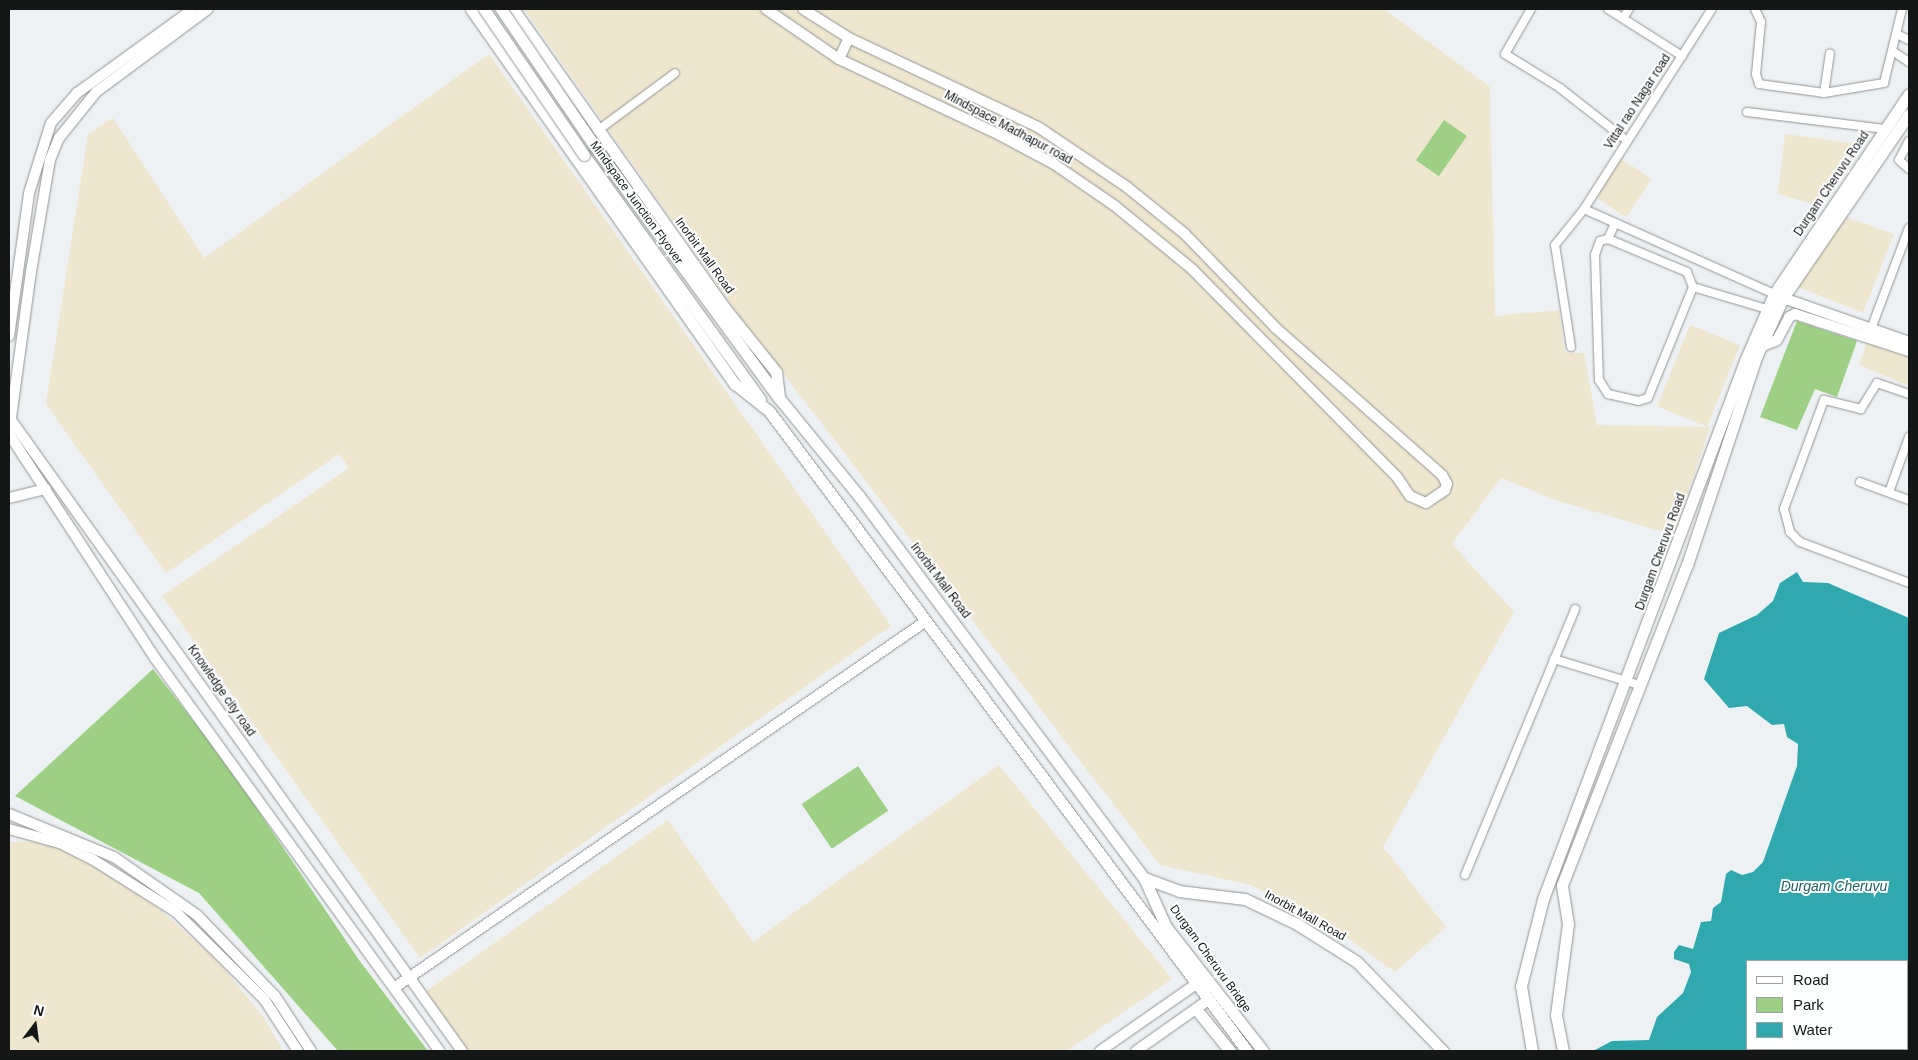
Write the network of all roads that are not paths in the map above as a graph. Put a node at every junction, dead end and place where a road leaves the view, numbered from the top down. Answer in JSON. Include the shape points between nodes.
{"nodes":[{"id":1,"x":193,"y":9,"type":"edge"},
{"id":2,"x":208,"y":9,"type":"edge"},
{"id":3,"x":471,"y":9,"type":"edge"},
{"id":4,"x":484,"y":9,"type":"edge"},
{"id":5,"x":500,"y":9,"type":"edge"},
{"id":6,"x":512,"y":9,"type":"edge"},
{"id":7,"x":766,"y":9,"type":"edge"},
{"id":8,"x":803,"y":9,"type":"edge"},
{"id":9,"x":1531,"y":9,"type":"edge"},
{"id":10,"x":1608,"y":9,"type":"edge"},
{"id":11,"x":1629,"y":9,"type":"edge"},
{"id":12,"x":1712,"y":9,"type":"edge"},
{"id":13,"x":1755,"y":9,"type":"edge"},
{"id":14,"x":1902,"y":9,"type":"edge"},
{"id":15,"x":1620,"y":13,"type":"edge"},
{"id":16,"x":1897,"y":34,"type":"junction"},
{"id":17,"x":849,"y":38,"type":"junction"},
{"id":18,"x":1909,"y":40,"type":"edge"},
{"id":19,"x":1894,"y":52,"type":"junction"},
{"id":20,"x":1830,"y":53,"type":"dead end"},
{"id":21,"x":1682,"y":56,"type":"junction"},
{"id":22,"x":547,"y":58,"type":"junction"},
{"id":23,"x":839,"y":59,"type":"junction"},
{"id":24,"x":1909,"y":62,"type":"edge"},
{"id":25,"x":675,"y":73,"type":"dead end"},
{"id":26,"x":518,"y":77,"type":"junction"},
{"id":27,"x":1824,"y":92,"type":"junction"},
{"id":28,"x":1909,"y":94,"type":"edge"},
{"id":29,"x":1748,"y":112,"type":"dead end"},
{"id":30,"x":1909,"y":114,"type":"edge"},
{"id":31,"x":1892,"y":126,"type":"junction"},
{"id":32,"x":597,"y":131,"type":"junction"},
{"id":33,"x":1626,"y":140,"type":"junction"},
{"id":34,"x":1909,"y":141,"type":"edge"},
{"id":35,"x":1909,"y":169,"type":"edge"},
{"id":36,"x":1584,"y":209,"type":"junction"},
{"id":37,"x":1615,"y":223,"type":"junction"},
{"id":38,"x":25,"y":228,"type":"junction"},
{"id":39,"x":1909,"y":228,"type":"edge"},
{"id":40,"x":38,"y":230,"type":"junction"},
{"id":41,"x":1608,"y":239,"type":"junction"},
{"id":42,"x":1694,"y":287,"type":"junction"},
{"id":43,"x":1775,"y":301,"type":"junction"},
{"id":44,"x":1276,"y":327,"type":"junction"},
{"id":45,"x":1871,"y":329,"type":"junction"},
{"id":46,"x":9,"y":336,"type":"edge"},
{"id":47,"x":1262,"y":338,"type":"junction"},
{"id":48,"x":1909,"y":342,"type":"edge"},
{"id":49,"x":1571,"y":347,"type":"dead end"},
{"id":50,"x":1760,"y":347,"type":"junction"},
{"id":51,"x":1909,"y":351,"type":"edge"},
{"id":52,"x":1909,"y":394,"type":"edge"},
{"id":53,"x":779,"y":398,"type":"junction"},
{"id":54,"x":769,"y":411,"type":"junction"},
{"id":55,"x":10,"y":425,"type":"edge"},
{"id":56,"x":9,"y":434,"type":"edge"},
{"id":57,"x":1909,"y":437,"type":"edge"},
{"id":58,"x":1860,"y":482,"type":"dead end"},
{"id":59,"x":46,"y":489,"type":"junction"},
{"id":60,"x":1889,"y":492,"type":"junction"},
{"id":61,"x":9,"y":498,"type":"edge"},
{"id":62,"x":1909,"y":500,"type":"edge"},
{"id":63,"x":1909,"y":583,"type":"edge"},
{"id":64,"x":1576,"y":609,"type":"dead end"},
{"id":65,"x":926,"y":621,"type":"junction"},
{"id":66,"x":1554,"y":659,"type":"junction"},
{"id":67,"x":1628,"y":681,"type":"junction"},
{"id":68,"x":1639,"y":685,"type":"junction"},
{"id":69,"x":9,"y":814,"type":"edge"},
{"id":70,"x":9,"y":830,"type":"edge"},
{"id":71,"x":1465,"y":875,"type":"dead end"},
{"id":72,"x":1144,"y":878,"type":"junction"},
{"id":73,"x":409,"y":976,"type":"junction"},
{"id":74,"x":1196,"y":984,"type":"junction"},
{"id":75,"x":394,"y":988,"type":"junction"},
{"id":76,"x":1208,"y":1000,"type":"junction"},
{"id":77,"x":1196,"y":1009,"type":"junction"},
{"id":78,"x":298,"y":1051,"type":"edge"},
{"id":79,"x":311,"y":1051,"type":"edge"},
{"id":80,"x":439,"y":1051,"type":"edge"},
{"id":81,"x":462,"y":1051,"type":"edge"},
{"id":82,"x":1100,"y":1051,"type":"edge"},
{"id":83,"x":1136,"y":1051,"type":"edge"},
{"id":84,"x":1230,"y":1051,"type":"edge"},
{"id":85,"x":1247,"y":1051,"type":"edge"},
{"id":86,"x":1263,"y":1051,"type":"edge"},
{"id":87,"x":1443,"y":1051,"type":"edge"},
{"id":88,"x":1532,"y":1051,"type":"edge"},
{"id":89,"x":1563,"y":1051,"type":"edge"}],
"edges":[{"from":1,"to":38,"type":"street","via":[[77,93],[51,122],[29,193]]},
{"from":2,"to":40,"type":"street","via":[[123,70],[74,116],[50,160]]},
{"from":3,"to":26,"type":"main road"},
{"from":4,"to":54,"type":"main road","name":"Mindspace Junction Flyover","bridge":true,"via":[[584,155]]},
{"from":5,"to":53,"type":"main road","name":"Mindspace Junction Flyover","bridge":true,"via":[[595,147]]},
{"from":6,"to":22,"type":"main road","name":"Inorbit Mall Road"},
{"from":7,"to":23,"type":"street","name":"Mindspace Madhapur road"},
{"from":8,"to":17,"type":"street","name":"Mindspace Madhapur road"},
{"from":9,"to":33,"type":"street","via":[[1505,54],[1560,88]]},
{"from":10,"to":15,"type":"street"},
{"from":11,"to":15,"type":"street"},
{"from":12,"to":21,"type":"street","name":"Vittal rao Nagar road"},
{"from":13,"to":27,"type":"street","via":[[1760,22],[1756,74],[1759,84]]},
{"from":14,"to":16,"type":"street"},
{"from":15,"to":21,"type":"street"},
{"from":16,"to":18,"type":"street"},
{"from":16,"to":19,"type":"street"},
{"from":17,"to":23,"type":"street"},
{"from":17,"to":44,"type":"street","name":"Mindspace Madhapur road","via":[[1038,127],[1085,157],[1185,234]]},
{"from":19,"to":24,"type":"street"},
{"from":19,"to":27,"type":"street","via":[[1882,86]]},
{"from":20,"to":27,"type":"street"},
{"from":21,"to":33,"type":"street","name":"Vittal rao Nagar road"},
{"from":22,"to":26,"type":"main road"},
{"from":22,"to":32,"type":"main road","name":"Inorbit Mall Road"},
{"from":23,"to":47,"type":"street","name":"Mindspace Madhapur road","via":[[1058,166],[1154,236]]},
{"from":25,"to":32,"type":"street"},
{"from":26,"to":54,"type":"main road","via":[[735,384]]},
{"from":28,"to":31,"type":"main road","name":"Durgam Cheruvu Road"},
{"from":29,"to":31,"type":"street"},
{"from":30,"to":31,"type":"main road","name":"Durgam Cheruvu Road"},
{"from":31,"to":43,"type":"main road","name":"Durgam Cheruvu Road"},
{"from":32,"to":53,"type":"main road","name":"Inorbit Mall Road","via":[[776,372]]},
{"from":33,"to":36,"type":"street","name":"Vittal rao Nagar road"},
{"from":34,"to":35,"type":"street","via":[[1899,160]]},
{"from":36,"to":37,"type":"street"},
{"from":36,"to":49,"type":"street","name":"Vittal rao Nagar road","via":[[1554,252]]},
{"from":37,"to":41,"type":"street"},
{"from":37,"to":43,"type":"street"},
{"from":38,"to":40,"type":"street"},
{"from":38,"to":46,"type":"street"},
{"from":39,"to":45,"type":"street"},
{"from":40,"to":55,"type":"street"},
{"from":41,"to":42,"type":"street","via":[[1687,272]]},
{"from":41,"to":42,"type":"street","via":[[1597,245],[1596,255],[1599,380],[1608,394],[1638,401],[1648,398]]},
{"from":42,"to":43,"type":"street"},
{"from":43,"to":45,"type":"street"},
{"from":43,"to":50,"type":"main road","name":"Durgam Cheruvu Road"},
{"from":43,"to":67,"type":"main road","name":"Durgam Cheruvu Road"},
{"from":44,"to":47,"type":"street"},
{"from":44,"to":47,"type":"street","name":"Mindspace Madhapur road","via":[[1442,475],[1447,484],[1438,498],[1426,503],[1410,496],[1397,477]]},
{"from":45,"to":48,"type":"street"},
{"from":50,"to":51,"type":"street","via":[[1777,340],[1789,317],[1796,314]]},
{"from":50,"to":68,"type":"main road","name":"Durgam Cheruvu Road","via":[[1687,565]]},
{"from":52,"to":63,"type":"street","via":[[1877,383],[1861,409],[1824,400],[1784,509],[1790,532],[1800,542]]},
{"from":53,"to":72,"type":"main road","name":"Inorbit Mall Road","via":[[859,496]]},
{"from":54,"to":65,"type":"main road"},
{"from":55,"to":73,"type":"street","name":"Knowledge city road"},
{"from":56,"to":59,"type":"street"},
{"from":57,"to":60,"type":"street"},
{"from":58,"to":60,"type":"street"},
{"from":59,"to":61,"type":"street"},
{"from":59,"to":75,"type":"street","via":[[155,658]]},
{"from":60,"to":62,"type":"street"},
{"from":64,"to":66,"type":"street"},
{"from":65,"to":73,"type":"street"},
{"from":65,"to":74,"type":"main road","name":"Durgam Cheruvu Bridge"},
{"from":66,"to":67,"type":"street"},
{"from":66,"to":71,"type":"street"},
{"from":67,"to":68,"type":"street"},
{"from":67,"to":88,"type":"main road","name":"Durgam Cheruvu Road","via":[[1529,946],[1521,986]]},
{"from":68,"to":89,"type":"main road","name":"Durgam Cheruvu Road","via":[[1562,885],[1568,924],[1556,1015]]},
{"from":69,"to":79,"type":"street","via":[[114,857],[197,915],[275,996]]},
{"from":70,"to":78,"type":"street","via":[[60,844],[92,859],[176,912],[264,999]]},
{"from":72,"to":86,"type":"main road","name":"Durgam Cheruvu Bridge","via":[[1166,927]]},
{"from":72,"to":87,"type":"main road","name":"Inorbit Mall Road","via":[[1172,889],[1245,899],[1297,924],[1357,962]]},
{"from":73,"to":75,"type":"street"},
{"from":73,"to":81,"type":"street","name":"Knowledge city road"},
{"from":74,"to":76,"type":"main road","name":"Durgam Cheruvu Bridge"},
{"from":74,"to":82,"type":"street"},
{"from":75,"to":80,"type":"street"},
{"from":76,"to":77,"type":"street"},
{"from":76,"to":85,"type":"main road","name":"Durgam Cheruvu Bridge"},
{"from":77,"to":83,"type":"street"},
{"from":77,"to":84,"type":"main road"}]}
